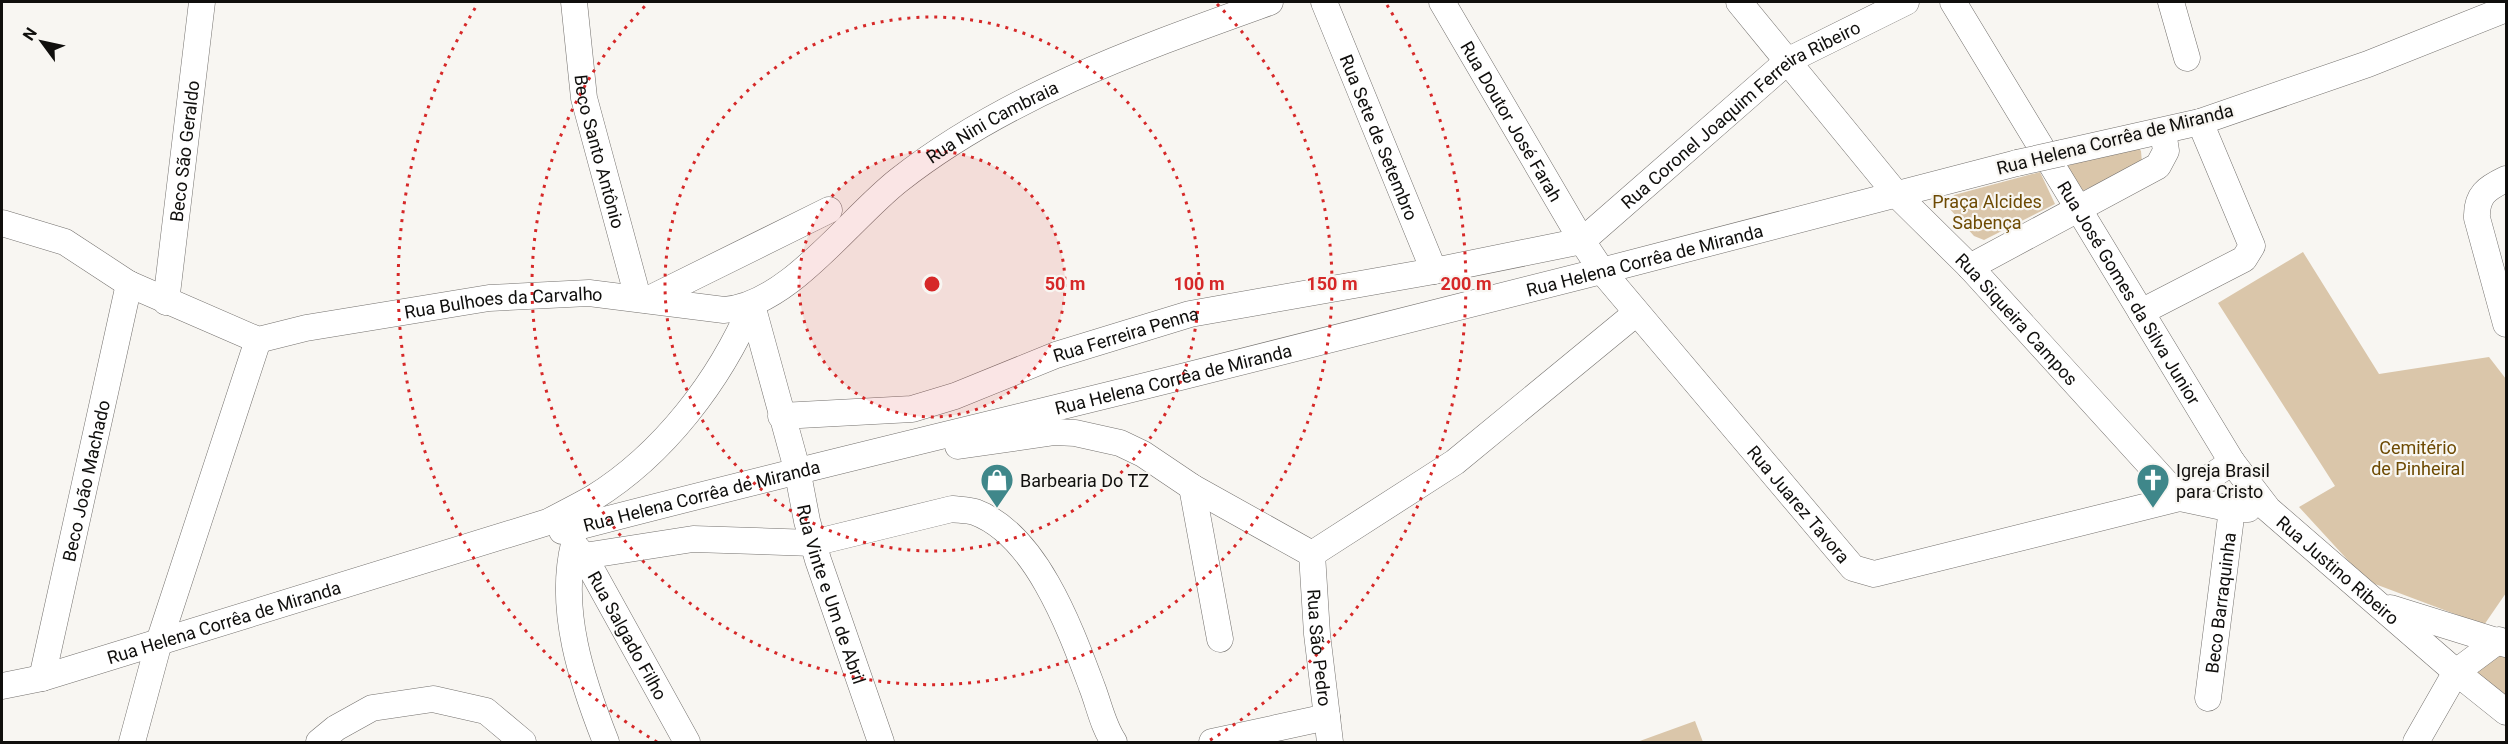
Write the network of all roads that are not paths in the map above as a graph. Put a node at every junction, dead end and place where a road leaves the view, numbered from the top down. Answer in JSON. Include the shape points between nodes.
{"nodes":[{"id":1,"x":202,"y":2,"type":"edge"},
{"id":2,"x":574,"y":2,"type":"edge"},
{"id":3,"x":1270,"y":2,"type":"edge"},
{"id":4,"x":1324,"y":2,"type":"edge"},
{"id":5,"x":1442,"y":2,"type":"edge"},
{"id":6,"x":1739,"y":2,"type":"edge"},
{"id":7,"x":1906,"y":2,"type":"edge"},
{"id":8,"x":1953,"y":2,"type":"edge"},
{"id":9,"x":2171,"y":2,"type":"edge"},
{"id":10,"x":2506,"y":9,"type":"edge"},
{"id":11,"x":2187,"y":58,"type":"dead end"},
{"id":12,"x":1789,"y":60,"type":"junction"},
{"id":13,"x":2200,"y":122,"type":"junction"},
{"id":14,"x":2163,"y":130,"type":"junction"},
{"id":15,"x":2498,"y":183,"type":"edge"},
{"id":16,"x":1897,"y":195,"type":"junction"},
{"id":17,"x":2079,"y":208,"type":"junction"},
{"id":18,"x":829,"y":210,"type":"dead end"},
{"id":19,"x":2,"y":224,"type":"edge"},
{"id":20,"x":1582,"y":241,"type":"junction"},
{"id":21,"x":1970,"y":267,"type":"junction"},
{"id":22,"x":1434,"y":271,"type":"junction"},
{"id":23,"x":1602,"y":271,"type":"junction"},
{"id":24,"x":129,"y":284,"type":"junction"},
{"id":25,"x":642,"y":299,"type":"junction"},
{"id":26,"x":166,"y":302,"type":"junction"},
{"id":27,"x":752,"y":305,"type":"junction"},
{"id":28,"x":2141,"y":312,"type":"junction"},
{"id":29,"x":1635,"y":314,"type":"junction"},
{"id":30,"x":2505,"y":317,"type":"edge"},
{"id":31,"x":258,"y":340,"type":"junction"},
{"id":32,"x":781,"y":416,"type":"junction"},
{"id":33,"x":935,"y":436,"type":"junction"},
{"id":34,"x":2232,"y":462,"type":"junction"},
{"id":35,"x":797,"y":469,"type":"junction"},
{"id":36,"x":1192,"y":488,"type":"junction"},
{"id":37,"x":2181,"y":498,"type":"junction"},
{"id":38,"x":2232,"y":509,"type":"junction"},
{"id":39,"x":2268,"y":509,"type":"junction"},
{"id":40,"x":567,"y":538,"type":"junction"},
{"id":41,"x":813,"y":543,"type":"junction"},
{"id":42,"x":1312,"y":554,"type":"junction"},
{"id":43,"x":2381,"y":605,"type":"junction"},
{"id":44,"x":1220,"y":639,"type":"dead end"},
{"id":45,"x":159,"y":642,"type":"junction"},
{"id":46,"x":2503,"y":642,"type":"edge"},
{"id":47,"x":2456,"y":672,"type":"junction"},
{"id":48,"x":42,"y":678,"type":"junction"},
{"id":49,"x":2,"y":686,"type":"edge"},
{"id":50,"x":2208,"y":698,"type":"dead end"},
{"id":51,"x":2506,"y":712,"type":"edge"},
{"id":52,"x":1327,"y":717,"type":"junction"},
{"id":53,"x":1112,"y":741,"type":"edge"},
{"id":54,"x":132,"y":742,"type":"edge"},
{"id":55,"x":319,"y":742,"type":"edge"},
{"id":56,"x":523,"y":742,"type":"edge"},
{"id":57,"x":606,"y":742,"type":"edge"},
{"id":58,"x":687,"y":742,"type":"edge"},
{"id":59,"x":881,"y":742,"type":"edge"},
{"id":60,"x":1212,"y":742,"type":"edge"},
{"id":61,"x":1330,"y":742,"type":"edge"},
{"id":62,"x":2416,"y":742,"type":"edge"}],
"edges":[{"from":1,"to":26,"type":"street","name":"Beco São Geraldo"},
{"from":2,"to":25,"type":"street","name":"Beco Santo Antônio","via":[[584,98]]},
{"from":3,"to":27,"type":"street","name":"Rua Nini Cambraia","via":[[1153,44],[998,115],[898,181],[812,261]]},
{"from":4,"to":22,"type":"street","name":"Rua Sete de Setembro"},
{"from":5,"to":20,"type":"street","name":"Rua Doutor José Farah"},
{"from":6,"to":12,"type":"street","name":"Rua Siqueira Campos"},
{"from":7,"to":12,"type":"street","name":"Rua Coronel Joaquim Ferreira Ribeiro"},
{"from":8,"to":17,"type":"street","name":"Rua José Gomes da Silva Junior"},
{"from":9,"to":11,"type":"street"},
{"from":10,"to":13,"type":"street","name":"Rua Helena Corrêa de Miranda","via":[[2368,64]]},
{"from":12,"to":16,"type":"street","name":"Rua Siqueira Campos"},
{"from":12,"to":20,"type":"street","name":"Rua Coronel Joaquim Ferreira Ribeiro"},
{"from":13,"to":14,"type":"street","name":"Rua Helena Corrêa de Miranda"},
{"from":13,"to":28,"type":"street","via":[[2251,238],[2250,253]]},
{"from":14,"to":16,"type":"street","name":"Rua Helena Corrêa de Miranda","bridge":true},
{"from":14,"to":17,"type":"street","via":[[2166,151],[2158,166]]},
{"from":15,"to":30,"type":"street","via":[[2480,195],[2477,218]]},
{"from":16,"to":21,"type":"street","name":"Rua Siqueira Campos"},
{"from":16,"to":23,"type":"street","name":"Rua Helena Corrêa de Miranda"},
{"from":17,"to":21,"type":"street"},
{"from":17,"to":28,"type":"street","name":"Rua José Gomes da Silva Junior"},
{"from":18,"to":25,"type":"street"},
{"from":19,"to":24,"type":"street","via":[[65,242]]},
{"from":20,"to":22,"type":"street","name":"Rua Ferreira Penna"},
{"from":20,"to":23,"type":"street","name":"Rua Juarez Tavora"},
{"from":21,"to":37,"type":"street","name":"Rua Siqueira Campos"},
{"from":22,"to":32,"type":"street","name":"Rua Ferreira Penna","via":[[1190,314],[1056,355],[912,409]]},
{"from":23,"to":29,"type":"street","name":"Rua Juarez Tavora"},
{"from":23,"to":33,"type":"street","name":"Rua Helena Corrêa de Miranda"},
{"from":24,"to":26,"type":"street"},
{"from":24,"to":48,"type":"street","name":"Beco João Machado"},
{"from":25,"to":27,"type":"street","name":"Rua Bulhoes da Carvalho","via":[[724,310]]},
{"from":25,"to":31,"type":"street","name":"Rua Bulhoes da Carvalho","via":[[589,293],[489,298],[306,328]]},
{"from":26,"to":31,"type":"street"},
{"from":27,"to":32,"type":"street","name":"Rua Vinte e Um de Abril"},
{"from":27,"to":40,"type":"street","via":[[734,346],[678,423],[643,459],[594,497]]},
{"from":28,"to":34,"type":"street","name":"Rua José Gomes da Silva Junior"},
{"from":29,"to":37,"type":"street","name":"Rua Juarez Tavora","via":[[1853,568],[1874,574]]},
{"from":29,"to":42,"type":"street","via":[[1455,462]]},
{"from":31,"to":45,"type":"street"},
{"from":32,"to":35,"type":"street","name":"Rua Vinte e Um de Abril"},
{"from":33,"to":35,"type":"street","name":"Rua Helena Corrêa de Miranda"},
{"from":33,"to":36,"type":"street","via":[[958,446],[1055,432],[1086,436],[1132,447]]},
{"from":34,"to":37,"type":"street","name":"Rua Juarez Tavora"},
{"from":34,"to":39,"type":"street","name":"Rua Justino Ribeiro"},
{"from":35,"to":40,"type":"street","name":"Rua Helena Corrêa de Miranda"},
{"from":35,"to":41,"type":"street","name":"Rua Vinte e Um de Abril"},
{"from":36,"to":42,"type":"street"},
{"from":36,"to":44,"type":"street"},
{"from":37,"to":38,"type":"street"},
{"from":38,"to":39,"type":"street","name":"Beco Barraquinha"},
{"from":38,"to":50,"type":"street","name":"Beco Barraquinha"},
{"from":39,"to":43,"type":"street","name":"Rua Justino Ribeiro"},
{"from":40,"to":41,"type":"street"},
{"from":40,"to":45,"type":"street","name":"Rua Helena Corrêa de Miranda"},
{"from":40,"to":57,"type":"street","via":[[576,650],[586,692]]},
{"from":40,"to":58,"type":"street","name":"Rua Salgado Filho"},
{"from":41,"to":53,"type":"street","via":[[952,509],[973,511],[990,519],[1036,566],[1072,635]]},
{"from":41,"to":59,"type":"street","name":"Rua Vinte e Um de Abril"},
{"from":42,"to":52,"type":"street","name":"Rua São Pedro"},
{"from":43,"to":46,"type":"street","name":"Rua Justino Ribeiro"},
{"from":43,"to":47,"type":"street"},
{"from":45,"to":48,"type":"street","name":"Rua Helena Corrêa de Miranda"},
{"from":45,"to":54,"type":"street"},
{"from":46,"to":47,"type":"street"},
{"from":47,"to":51,"type":"street"},
{"from":47,"to":62,"type":"street"},
{"from":48,"to":49,"type":"street","name":"Rua Helena Corrêa de Miranda"},
{"from":52,"to":60,"type":"street"},
{"from":52,"to":61,"type":"street","name":"Rua São Pedro"},
{"from":55,"to":56,"type":"street","via":[[372,708],[433,699],[486,711]]}]}
